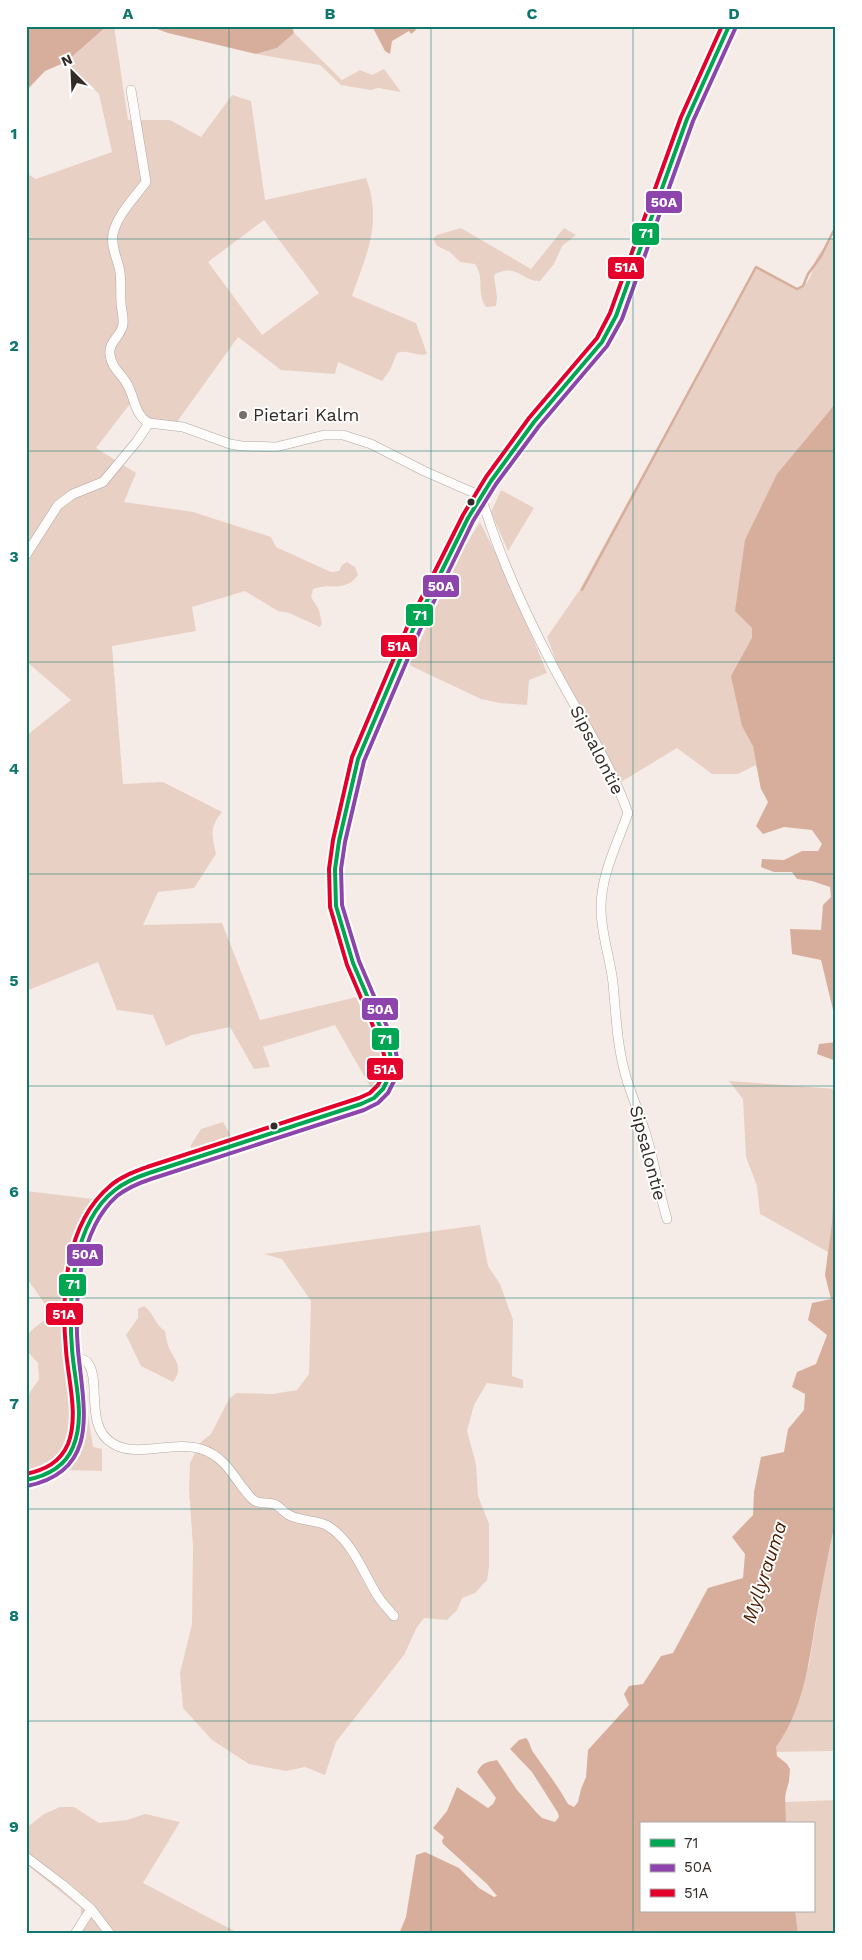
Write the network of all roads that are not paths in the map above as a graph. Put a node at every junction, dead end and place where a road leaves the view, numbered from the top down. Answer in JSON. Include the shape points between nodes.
{"nodes":[{"id":1,"x":729,"y":26,"type":"edge"},
{"id":2,"x":131,"y":90,"type":"dead end"},
{"id":3,"x":149,"y":423,"type":"junction"},
{"id":4,"x":481,"y":496,"type":"junction"},
{"id":5,"x":26,"y":555,"type":"edge"},
{"id":6,"x":667,"y":1219,"type":"dead end"},
{"id":7,"x":73,"y":1356,"type":"junction"},
{"id":8,"x":26,"y":1480,"type":"edge"},
{"id":9,"x":394,"y":1616,"type":"dead end"},
{"id":10,"x":26,"y":1858,"type":"edge"},
{"id":11,"x":91,"y":1909,"type":"junction"},
{"id":12,"x":75,"y":1934,"type":"edge"},
{"id":13,"x":110,"y":1934,"type":"edge"}],
"edges":[{"from":1,"to":4,"type":"street","via":[[687,119],[616,316],[602,342],[534,422]]},
{"from":2,"to":3,"type":"street","via":[[146,182],[116,224],[113,235],[115,257],[120,268],[124,323],[109,352],[138,412]]},
{"from":3,"to":4,"type":"street","via":[[183,427],[242,446],[276,447],[324,435],[343,435],[371,444],[439,479]]},
{"from":3,"to":5,"type":"street","via":[[103,482],[73,494],[58,505]]},
{"from":4,"to":6,"type":"street","name":"Sipsalontie","via":[[537,636],[615,778],[628,813],[605,877],[601,907],[603,940],[613,982],[616,1024],[626,1076],[647,1138]]},
{"from":4,"to":7,"type":"street","via":[[414,627],[375,716],[358,759],[338,842],[338,915],[353,963],[388,1045],[392,1063],[388,1080],[379,1093],[361,1104],[172,1165],[134,1179],[114,1192],[89,1222],[80,1248],[73,1286]]},
{"from":7,"to":8,"type":"street","via":[[79,1412],[72,1446],[57,1469]]},
{"from":7,"to":9,"type":"street","via":[[89,1364],[99,1428],[109,1441],[131,1450],[188,1446],[214,1454],[255,1500],[274,1504],[290,1516],[325,1525],[335,1532],[360,1562],[380,1600]]},
{"from":10,"to":11,"type":"street"},
{"from":11,"to":12,"type":"street"},
{"from":11,"to":13,"type":"street"}]}
